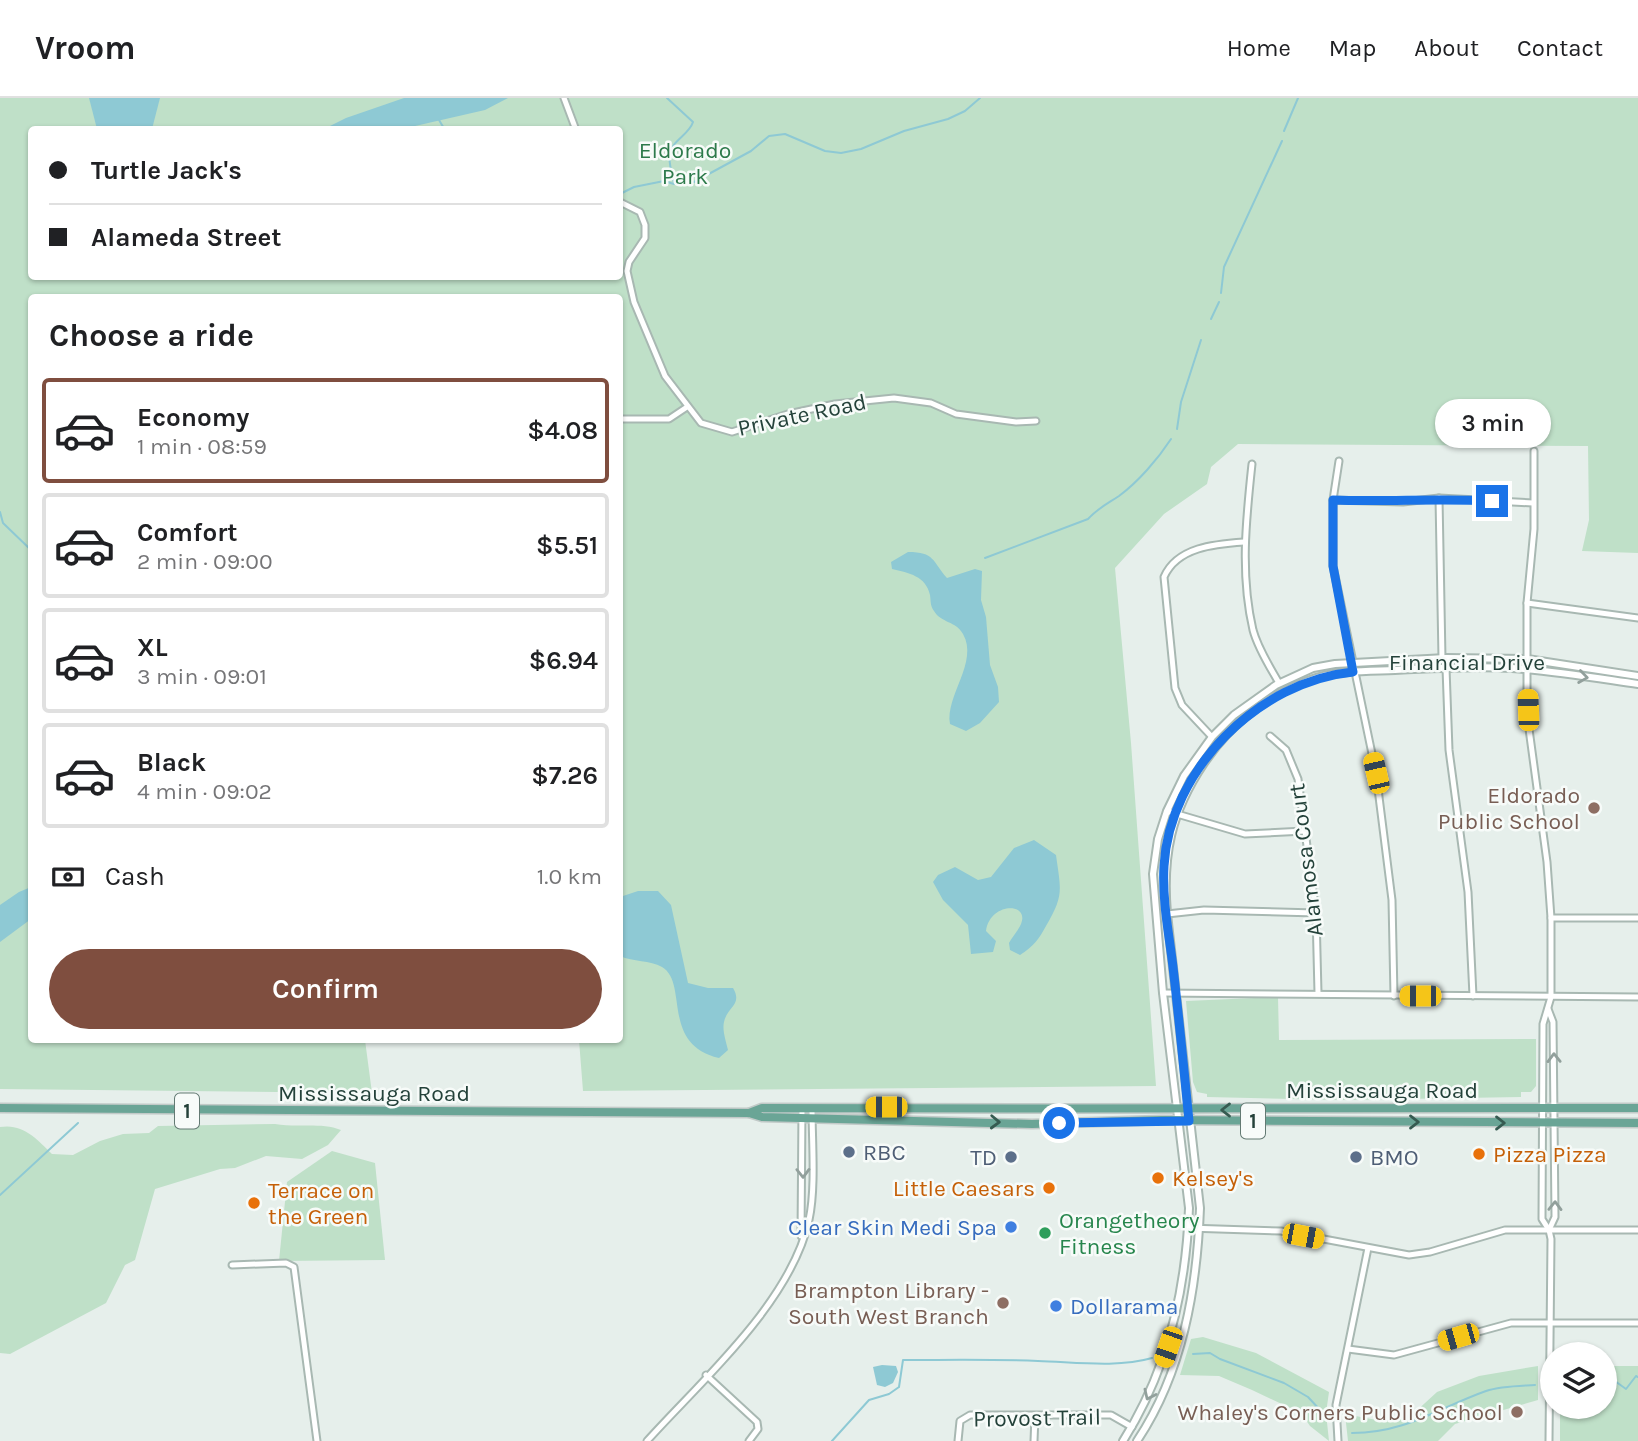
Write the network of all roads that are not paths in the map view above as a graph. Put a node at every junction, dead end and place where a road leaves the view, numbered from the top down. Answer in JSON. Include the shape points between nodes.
{"nodes":[{"id":1,"x":564,"y":98,"type":"edge"},
{"id":2,"x":574,"y":126,"type":"edge"},
{"id":3,"x":623,"y":204,"type":"edge"},
{"id":4,"x":687,"y":407,"type":"junction"},
{"id":5,"x":623,"y":419,"type":"edge"},
{"id":6,"x":1036,"y":421,"type":"dead end"},
{"id":7,"x":1534,"y":451,"type":"dead end"},
{"id":8,"x":1339,"y":461,"type":"dead end"},
{"id":9,"x":1252,"y":464,"type":"dead end"},
{"id":10,"x":1440,"y":498,"type":"junction"},
{"id":11,"x":1333,"y":500,"type":"junction"},
{"id":12,"x":1533,"y":503,"type":"junction"},
{"id":13,"x":1244,"y":542,"type":"junction"},
{"id":14,"x":1527,"y":603,"type":"junction"},
{"id":15,"x":1638,"y":618,"type":"edge"},
{"id":16,"x":1442,"y":658,"type":"junction"},
{"id":17,"x":1527,"y":659,"type":"junction"},
{"id":18,"x":1352,"y":663,"type":"junction"},
{"id":19,"x":1446,"y":668,"type":"junction"},
{"id":20,"x":1527,"y":670,"type":"junction"},
{"id":21,"x":1353,"y":672,"type":"junction"},
{"id":22,"x":1638,"y":676,"type":"edge"},
{"id":23,"x":1279,"y":683,"type":"junction"},
{"id":24,"x":1638,"y":684,"type":"edge"},
{"id":25,"x":1270,"y":736,"type":"dead end"},
{"id":26,"x":1212,"y":737,"type":"junction"},
{"id":27,"x":1167,"y":811,"type":"junction"},
{"id":28,"x":1177,"y":815,"type":"junction"},
{"id":29,"x":1305,"y":831,"type":"junction"},
{"id":30,"x":1316,"y":913,"type":"junction"},
{"id":31,"x":1167,"y":914,"type":"junction"},
{"id":32,"x":1551,"y":918,"type":"junction"},
{"id":33,"x":1638,"y":918,"type":"edge"},
{"id":34,"x":1163,"y":992,"type":"junction"},
{"id":35,"x":1176,"y":993,"type":"junction"},
{"id":36,"x":1318,"y":993,"type":"junction"},
{"id":37,"x":1394,"y":996,"type":"junction"},
{"id":38,"x":1473,"y":996,"type":"junction"},
{"id":39,"x":1550,"y":997,"type":"junction"},
{"id":40,"x":1638,"y":997,"type":"edge"},
{"id":41,"x":1548,"y":1009,"type":"junction"},
{"id":42,"x":0,"y":1108,"type":"edge"},
{"id":43,"x":1542,"y":1108,"type":"junction"},
{"id":44,"x":1554,"y":1108,"type":"junction"},
{"id":45,"x":1638,"y":1108,"type":"edge"},
{"id":46,"x":1183,"y":1110,"type":"junction"},
{"id":47,"x":802,"y":1112,"type":"junction"},
{"id":48,"x":812,"y":1112,"type":"junction"},
{"id":49,"x":1179,"y":1121,"type":"junction"},
{"id":50,"x":1189,"y":1121,"type":"junction"},
{"id":51,"x":1542,"y":1123,"type":"junction"},
{"id":52,"x":1554,"y":1123,"type":"junction"},
{"id":53,"x":1638,"y":1123,"type":"edge"},
{"id":54,"x":1188,"y":1228,"type":"junction"},
{"id":55,"x":1199,"y":1229,"type":"junction"},
{"id":56,"x":1549,"y":1230,"type":"junction"},
{"id":57,"x":1638,"y":1230,"type":"edge"},
{"id":58,"x":801,"y":1239,"type":"junction"},
{"id":59,"x":1368,"y":1248,"type":"junction"},
{"id":60,"x":232,"y":1265,"type":"dead end"},
{"id":61,"x":1549,"y":1323,"type":"junction"},
{"id":62,"x":1638,"y":1323,"type":"edge"},
{"id":63,"x":1348,"y":1349,"type":"junction"},
{"id":64,"x":706,"y":1375,"type":"junction"},
{"id":65,"x":1035,"y":1416,"type":"junction"},
{"id":66,"x":1132,"y":1427,"type":"junction"},
{"id":67,"x":317,"y":1441,"type":"edge"},
{"id":68,"x":647,"y":1441,"type":"edge"},
{"id":69,"x":749,"y":1441,"type":"edge"},
{"id":70,"x":958,"y":1441,"type":"edge"},
{"id":71,"x":1034,"y":1441,"type":"edge"},
{"id":72,"x":1123,"y":1441,"type":"edge"},
{"id":73,"x":1137,"y":1441,"type":"edge"},
{"id":74,"x":1338,"y":1441,"type":"edge"},
{"id":75,"x":1549,"y":1441,"type":"edge"}],
"edges":[{"from":1,"to":2,"type":"street"},
{"from":3,"to":4,"type":"street","name":"Private Road","via":[[640,212],[645,225],[645,237],[627,271],[634,302],[665,376]]},
{"from":4,"to":5,"type":"street","via":[[669,419]]},
{"from":4,"to":6,"type":"street","name":"Private Road","via":[[702,423],[732,432],[788,414],[865,399],[911,400],[956,414]]},
{"from":7,"to":12,"type":"street"},
{"from":8,"to":11,"type":"street"},
{"from":9,"to":13,"type":"street"},
{"from":10,"to":11,"type":"street"},
{"from":10,"to":12,"type":"street"},
{"from":10,"to":16,"type":"street"},
{"from":11,"to":18,"type":"street","via":[[1333,566]]},
{"from":12,"to":14,"type":"street"},
{"from":13,"to":23,"type":"street","via":[[1254,632]]},
{"from":13,"to":26,"type":"street","via":[[1203,547],[1173,562],[1164,577],[1175,688],[1182,705]]},
{"from":14,"to":15,"type":"street"},
{"from":14,"to":17,"type":"street"},
{"from":16,"to":17,"type":"street","name":"Financial Drive"},
{"from":16,"to":18,"type":"street","name":"Financial Drive"},
{"from":17,"to":20,"type":"street"},
{"from":17,"to":22,"type":"street","name":"Financial Drive"},
{"from":18,"to":21,"type":"street"},
{"from":18,"to":23,"type":"street","name":"Financial Drive","via":[[1313,668]]},
{"from":19,"to":20,"type":"street","name":"Financial Drive"},
{"from":19,"to":21,"type":"street","name":"Financial Drive"},
{"from":19,"to":38,"type":"street","via":[[1449,750],[1468,891]]},
{"from":20,"to":24,"type":"street","name":"Financial Drive","one_way":true},
{"from":20,"to":32,"type":"street","via":[[1529,729]]},
{"from":21,"to":28,"type":"street","name":"Financial Drive","via":[[1318,677],[1251,712],[1207,759]]},
{"from":21,"to":37,"type":"street","via":[[1376,773],[1391,887]]},
{"from":23,"to":26,"type":"street","name":"Financial Drive"},
{"from":25,"to":29,"type":"street","name":"Alamosa Court","via":[[1286,750],[1292,764]]},
{"from":26,"to":27,"type":"street","name":"Financial Drive","via":[[1184,776]]},
{"from":27,"to":28,"type":"street"},
{"from":27,"to":34,"type":"street","name":"Financial Drive","via":[[1153,874]]},
{"from":28,"to":29,"type":"street","via":[[1245,834]]},
{"from":28,"to":31,"type":"street","name":"Financial Drive","via":[[1164,866]]},
{"from":29,"to":30,"type":"street","name":"Alamosa Court"},
{"from":30,"to":31,"type":"street","via":[[1204,910]]},
{"from":30,"to":36,"type":"street","name":"Alamosa Court"},
{"from":31,"to":35,"type":"street","name":"Financial Drive"},
{"from":32,"to":33,"type":"street"},
{"from":32,"to":39,"type":"street"},
{"from":34,"to":35,"type":"street"},
{"from":34,"to":46,"type":"street","name":"Financial Drive"},
{"from":35,"to":36,"type":"street"},
{"from":35,"to":46,"type":"street","name":"Financial Drive"},
{"from":36,"to":37,"type":"street"},
{"from":37,"to":38,"type":"street"},
{"from":38,"to":39,"type":"street"},
{"from":39,"to":40,"type":"street"},
{"from":39,"to":41,"type":"street"},
{"from":41,"to":43,"type":"street"},
{"from":44,"to":41,"type":"street","one_way":true,"via":[[1553,1022]]},
{"from":42,"to":47,"type":"main road","name":"Mississauga Road","number":"1","via":[[749,1113],[762,1117]]},
{"from":43,"to":44,"type":"main road","name":"Mississauga Road","number":"1"},
{"from":43,"to":46,"type":"main road","name":"Mississauga Road","number":"1","one_way":true},
{"from":43,"to":51,"type":"street"},
{"from":44,"to":45,"type":"main road","name":"Mississauga Road","number":"1"},
{"from":44,"to":52,"type":"street"},
{"from":46,"to":48,"type":"main road","name":"Mississauga Road","number":"1","via":[[1036,1107]]},
{"from":46,"to":49,"type":"street","name":"Financial Drive"},
{"from":46,"to":50,"type":"street","name":"Financial Drive"},
{"from":47,"to":48,"type":"main road","name":"Mississauga Road","number":"1"},
{"from":47,"to":58,"type":"street","one_way":true},
{"from":48,"to":49,"type":"main road","name":"Mississauga Road","number":"1","one_way":true,"via":[[1032,1124]]},
{"from":48,"to":58,"type":"street","via":[[810,1210]]},
{"from":49,"to":50,"type":"main road","name":"Mississauga Road","number":"1"},
{"from":49,"to":54,"type":"street","name":"Financial Drive"},
{"from":50,"to":51,"type":"main road","name":"Mississauga Road","number":"1","one_way":true},
{"from":50,"to":55,"type":"street","name":"Financial Drive"},
{"from":51,"to":52,"type":"main road","name":"Mississauga Road","number":"1"},
{"from":51,"to":56,"type":"street","via":[[1542,1219]]},
{"from":52,"to":53,"type":"main road","name":"Mississauga Road","number":"1"},
{"from":56,"to":52,"type":"street","one_way":true,"via":[[1555,1217]]},
{"from":54,"to":55,"type":"street"},
{"from":54,"to":66,"type":"street","name":"Financial Drive","one_way":true,"via":[[1173,1330]]},
{"from":55,"to":59,"type":"street","via":[[1281,1231]]},
{"from":55,"to":73,"type":"street","name":"Financial Drive","via":[[1183,1338],[1164,1391]]},
{"from":56,"to":57,"type":"street"},
{"from":56,"to":59,"type":"street","via":[[1505,1230],[1416,1254]]},
{"from":56,"to":61,"type":"street"},
{"from":58,"to":64,"type":"street","via":[[772,1302]]},
{"from":59,"to":63,"type":"street"},
{"from":60,"to":67,"type":"street","via":[[286,1263],[294,1267]]},
{"from":61,"to":62,"type":"street"},
{"from":61,"to":63,"type":"street","via":[[1501,1325],[1394,1356]]},
{"from":61,"to":75,"type":"street"},
{"from":63,"to":74,"type":"street","via":[[1336,1405]]},
{"from":64,"to":68,"type":"street"},
{"from":64,"to":69,"type":"street","via":[[757,1422],[758,1429]]},
{"from":65,"to":66,"type":"street","name":"Provost Trail","via":[[1111,1415]]},
{"from":65,"to":70,"type":"street","name":"Provost Trail","via":[[971,1415],[960,1421]]},
{"from":65,"to":71,"type":"street"},
{"from":66,"to":72,"type":"street","name":"Financial Drive"}]}
